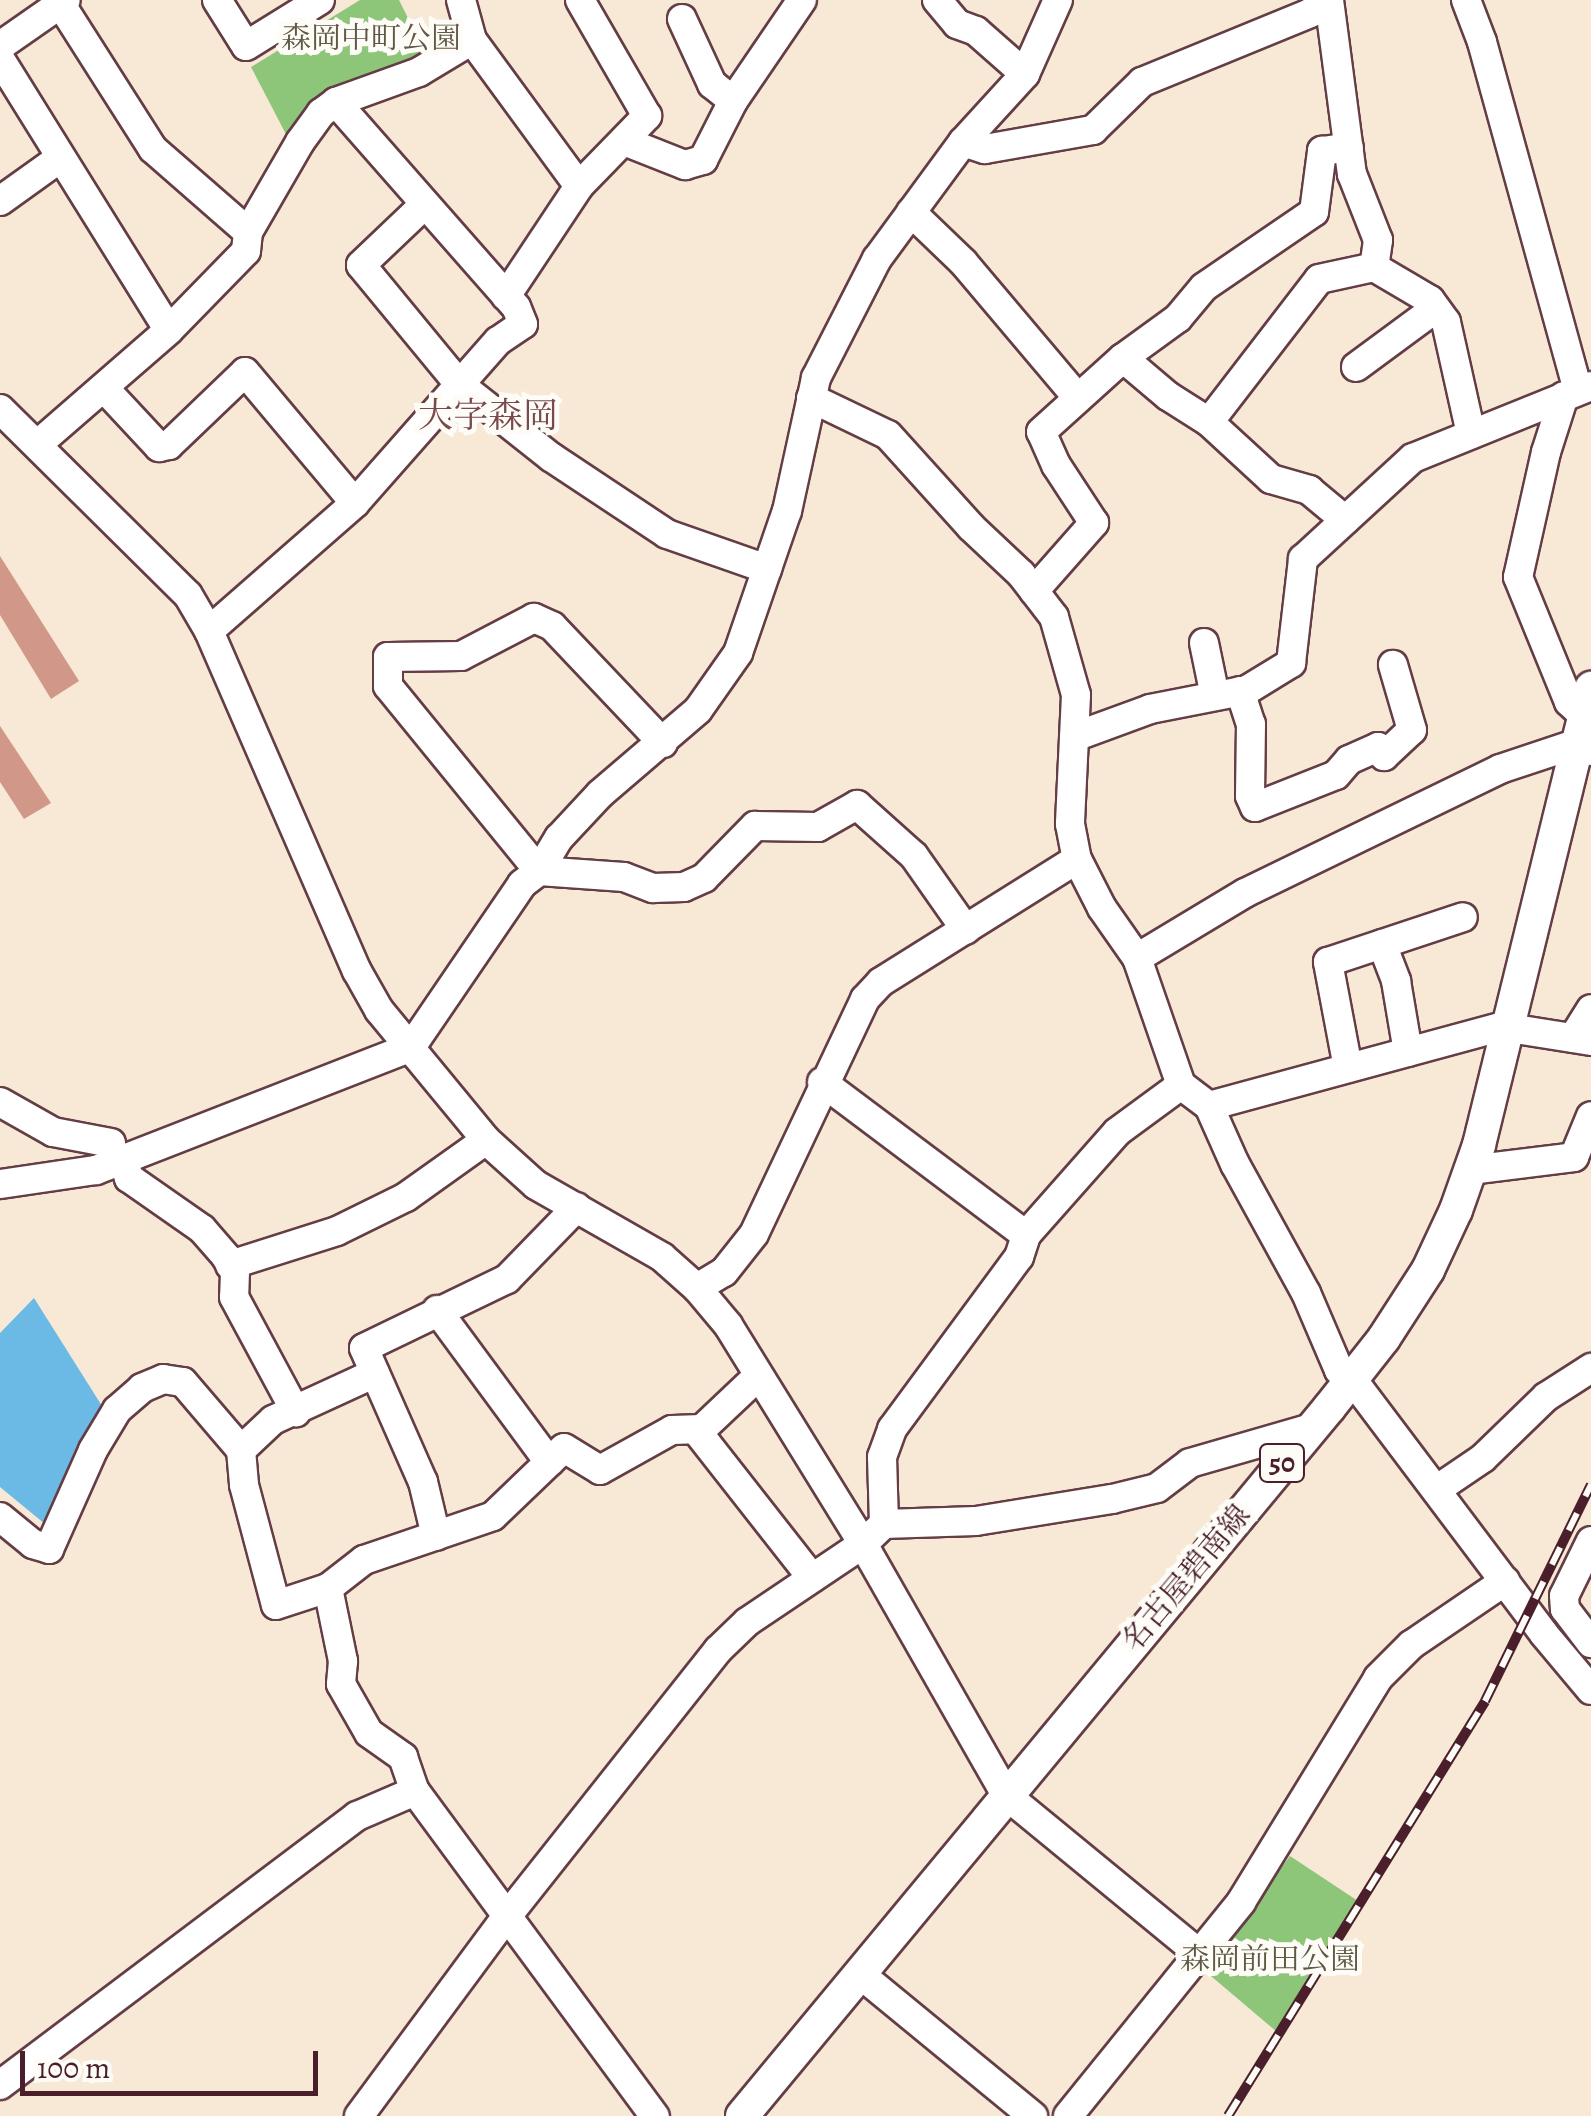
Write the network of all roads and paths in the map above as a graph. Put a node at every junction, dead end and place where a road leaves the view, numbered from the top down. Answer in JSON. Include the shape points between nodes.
{"nodes":[{"id":1,"x":217,"y":0,"type":"edge"},
{"id":2,"x":461,"y":0,"type":"edge"},
{"id":3,"x":580,"y":0,"type":"edge"},
{"id":4,"x":802,"y":0,"type":"edge"},
{"id":5,"x":937,"y":0,"type":"edge"},
{"id":6,"x":1058,"y":0,"type":"edge"},
{"id":7,"x":1328,"y":0,"type":"edge"},
{"id":8,"x":1466,"y":0,"type":"edge"},
{"id":9,"x":63,"y":2,"type":"edge"},
{"id":10,"x":304,"y":4,"type":"edge"},
{"id":11,"x":682,"y":19,"type":"dead end"},
{"id":12,"x":472,"y":40,"type":"junction"},
{"id":13,"x":0,"y":46,"type":"edge"},
{"id":14,"x":0,"y":59,"type":"edge"},
{"id":15,"x":1025,"y":74,"type":"junction"},
{"id":16,"x":733,"y":101,"type":"junction"},
{"id":17,"x":336,"y":102,"type":"junction"},
{"id":18,"x":624,"y":141,"type":"junction"},
{"id":19,"x":963,"y":142,"type":"junction"},
{"id":20,"x":1349,"y":147,"type":"junction"},
{"id":21,"x":60,"y":158,"type":"junction"},
{"id":22,"x":579,"y":186,"type":"junction"},
{"id":23,"x":0,"y":201,"type":"edge"},
{"id":24,"x":424,"y":205,"type":"junction"},
{"id":25,"x":910,"y":212,"type":"junction"},
{"id":26,"x":248,"y":232,"type":"junction"},
{"id":27,"x":1374,"y":266,"type":"junction"},
{"id":28,"x":506,"y":296,"type":"junction"},
{"id":29,"x":1436,"y":308,"type":"junction"},
{"id":30,"x":169,"y":330,"type":"junction"},
{"id":31,"x":1123,"y":358,"type":"junction"},
{"id":32,"x":1356,"y":367,"type":"dead end"},
{"id":33,"x":460,"y":385,"type":"junction"},
{"id":34,"x":104,"y":388,"type":"junction"},
{"id":35,"x":1578,"y":390,"type":"edge"},
{"id":36,"x":811,"y":398,"type":"junction"},
{"id":37,"x":1078,"y":398,"type":"junction"},
{"id":38,"x":0,"y":409,"type":"edge"},
{"id":39,"x":1209,"y":422,"type":"junction"},
{"id":40,"x":1471,"y":434,"type":"junction"},
{"id":41,"x":38,"y":444,"type":"junction"},
{"id":42,"x":355,"y":503,"type":"junction"},
{"id":43,"x":1346,"y":520,"type":"junction"},
{"id":44,"x":768,"y":569,"type":"junction"},
{"id":45,"x":1034,"y":591,"type":"junction"},
{"id":46,"x":210,"y":632,"type":"junction"},
{"id":47,"x":1204,"y":643,"type":"dead end"},
{"id":48,"x":1393,"y":664,"type":"dead end"},
{"id":49,"x":1227,"y":694,"type":"junction"},
{"id":50,"x":1586,"y":725,"type":"edge"},
{"id":51,"x":1074,"y":737,"type":"junction"},
{"id":52,"x":663,"y":742,"type":"junction"},
{"id":53,"x":1077,"y":859,"type":"junction"},
{"id":54,"x":538,"y":871,"type":"junction"},
{"id":55,"x":1463,"y":917,"type":"dead end"},
{"id":56,"x":966,"y":930,"type":"junction"},
{"id":57,"x":1382,"y":944,"type":"junction"},
{"id":58,"x":1137,"y":958,"type":"junction"},
{"id":59,"x":1591,"y":1009,"type":"edge"},
{"id":60,"x":1509,"y":1026,"type":"junction"},
{"id":61,"x":1582,"y":1039,"type":"edge"},
{"id":62,"x":410,"y":1047,"type":"junction"},
{"id":63,"x":1408,"y":1052,"type":"junction"},
{"id":64,"x":1348,"y":1068,"type":"junction"},
{"id":65,"x":822,"y":1082,"type":"junction"},
{"id":66,"x":1181,"y":1085,"type":"junction"},
{"id":67,"x":0,"y":1102,"type":"edge"},
{"id":68,"x":1209,"y":1106,"type":"junction"},
{"id":69,"x":1591,"y":1116,"type":"edge"},
{"id":70,"x":486,"y":1140,"type":"junction"},
{"id":71,"x":118,"y":1152,"type":"junction"},
{"id":72,"x":1470,"y":1170,"type":"junction"},
{"id":73,"x":0,"y":1184,"type":"edge"},
{"id":74,"x":577,"y":1208,"type":"junction"},
{"id":75,"x":1026,"y":1235,"type":"junction"},
{"id":76,"x":230,"y":1265,"type":"junction"},
{"id":77,"x":697,"y":1288,"type":"junction"},
{"id":78,"x":437,"y":1310,"type":"junction"},
{"id":79,"x":1591,"y":1368,"type":"edge"},
{"id":80,"x":375,"y":1373,"type":"junction"},
{"id":81,"x":758,"y":1376,"type":"junction"},
{"id":82,"x":1352,"y":1379,"type":"junction"},
{"id":83,"x":296,"y":1412,"type":"junction"},
{"id":84,"x":1311,"y":1428,"type":"junction"},
{"id":85,"x":696,"y":1430,"type":"junction"},
{"id":86,"x":241,"y":1450,"type":"junction"},
{"id":87,"x":549,"y":1462,"type":"junction"},
{"id":88,"x":1436,"y":1490,"type":"junction"},
{"id":89,"x":0,"y":1517,"type":"edge"},
{"id":90,"x":884,"y":1524,"type":"junction"},
{"id":91,"x":436,"y":1536,"type":"junction"},
{"id":92,"x":1591,"y":1541,"type":"edge"},
{"id":93,"x":863,"y":1544,"type":"junction"},
{"id":94,"x":812,"y":1578,"type":"junction"},
{"id":95,"x":1506,"y":1582,"type":"junction"},
{"id":96,"x":328,"y":1588,"type":"junction"},
{"id":97,"x":1591,"y":1643,"type":"edge"},
{"id":98,"x":1591,"y":1690,"type":"edge"},
{"id":99,"x":415,"y":1791,"type":"junction"},
{"id":100,"x":1006,"y":1795,"type":"junction"},
{"id":101,"x":508,"y":1915,"type":"junction"},
{"id":102,"x":1202,"y":1956,"type":"junction"},
{"id":103,"x":860,"y":1974,"type":"junction"},
{"id":104,"x":0,"y":2085,"type":"edge"},
{"id":105,"x":359,"y":2116,"type":"edge"},
{"id":106,"x":655,"y":2116,"type":"edge"},
{"id":107,"x":742,"y":2116,"type":"edge"},
{"id":108,"x":1033,"y":2116,"type":"edge"},
{"id":109,"x":1068,"y":2116,"type":"edge"}],
"edges":[{"from":1,"to":10,"type":"street","via":[[246,46]]},
{"from":2,"to":12,"type":"street"},
{"from":3,"to":18,"type":"street","via":[[648,116]]},
{"from":4,"to":16,"type":"street"},
{"from":5,"to":15,"type":"street","via":[[957,24],[976,31]]},
{"from":6,"to":15,"type":"street"},
{"from":7,"to":19,"type":"street","via":[[1142,82],[1094,130],[985,149]]},
{"from":7,"to":20,"type":"street"},
{"from":8,"to":35,"type":"street"},
{"from":9,"to":13,"type":"street"},
{"from":9,"to":26,"type":"street","via":[[153,148]]},
{"from":11,"to":16,"type":"street","via":[[712,84]]},
{"from":12,"to":17,"type":"street","via":[[419,72]]},
{"from":12,"to":22,"type":"street"},
{"from":14,"to":21,"type":"street"},
{"from":15,"to":19,"type":"street"},
{"from":16,"to":18,"type":"street","via":[[703,160],[686,165]]},
{"from":17,"to":24,"type":"street"},
{"from":17,"to":26,"type":"street","via":[[300,142]]},
{"from":18,"to":22,"type":"street"},
{"from":19,"to":25,"type":"street"},
{"from":20,"to":27,"type":"street","via":[[1352,174],[1378,240]]},
{"from":20,"to":31,"type":"street","via":[[1322,150],[1314,212],[1204,287],[1178,318]]},
{"from":21,"to":23,"type":"street"},
{"from":21,"to":30,"type":"street"},
{"from":22,"to":28,"type":"street"},
{"from":24,"to":28,"type":"street"},
{"from":24,"to":33,"type":"street","via":[[362,265]]},
{"from":25,"to":36,"type":"street","via":[[877,259]]},
{"from":25,"to":37,"type":"street","via":[[964,262]]},
{"from":26,"to":30,"type":"street","via":[[246,251]]},
{"from":27,"to":29,"type":"street"},
{"from":27,"to":39,"type":"street","via":[[1319,279]]},
{"from":28,"to":33,"type":"street","via":[[523,324],[498,341]]},
{"from":29,"to":32,"type":"street"},
{"from":29,"to":40,"type":"street","via":[[1446,322]]},
{"from":30,"to":34,"type":"street"},
{"from":31,"to":37,"type":"street"},
{"from":31,"to":39,"type":"street"},
{"from":33,"to":42,"type":"street"},
{"from":33,"to":44,"type":"street","via":[[551,458],[667,534]]},
{"from":34,"to":41,"type":"street"},
{"from":34,"to":42,"type":"street","via":[[159,447],[244,372]]},
{"from":35,"to":40,"type":"street"},
{"from":35,"to":50,"type":"street","via":[[1546,452],[1518,577]]},
{"from":36,"to":44,"type":"street"},
{"from":36,"to":45,"type":"street","via":[[888,434]]},
{"from":37,"to":45,"type":"street","via":[[1040,432],[1094,523]]},
{"from":38,"to":41,"type":"street"},
{"from":39,"to":43,"type":"street","via":[[1270,478],[1308,490]]},
{"from":40,"to":43,"type":"street","via":[[1413,458]]},
{"from":41,"to":46,"type":"street","via":[[188,595]]},
{"from":42,"to":46,"type":"street"},
{"from":43,"to":49,"type":"street","via":[[1299,569],[1292,664]]},
{"from":44,"to":52,"type":"street","via":[[738,653],[698,710]]},
{"from":45,"to":51,"type":"street","via":[[1054,616],[1071,680]]},
{"from":46,"to":62,"type":"street","via":[[357,971]]},
{"from":47,"to":49,"type":"street"},
{"from":48,"to":49,"type":"street","via":[[1412,730],[1384,756],[1378,747],[1336,775],[1255,807],[1251,724]]},
{"from":49,"to":51,"type":"street","via":[[1150,709]]},
{"from":50,"to":58,"type":"street","via":[[1245,894]]},
{"from":50,"to":60,"type":"main road","name":"名古屋碧南線","number":"50"},
{"from":51,"to":53,"type":"street","via":[[1070,824]]},
{"from":52,"to":54,"type":"street","via":[[600,794]]},
{"from":52,"to":54,"type":"street","via":[[552,626],[534,618],[461,656],[388,656],[388,686]]},
{"from":53,"to":56,"type":"street"},
{"from":53,"to":58,"type":"street"},
{"from":54,"to":56,"type":"street","via":[[624,877],[653,888],[684,886],[704,878],[755,826],[818,827],[857,804],[914,856]]},
{"from":54,"to":62,"type":"street","via":[[522,884]]},
{"from":55,"to":57,"type":"street"},
{"from":56,"to":65,"type":"street","via":[[881,982],[865,999]]},
{"from":57,"to":63,"type":"street"},
{"from":57,"to":64,"type":"street","via":[[1328,962]]},
{"from":58,"to":66,"type":"street"},
{"from":59,"to":61,"type":"street"},
{"from":60,"to":61,"type":"street"},
{"from":60,"to":63,"type":"street"},
{"from":60,"to":72,"type":"main road","name":"名古屋碧南線","number":"50"},
{"from":62,"to":70,"type":"street"},
{"from":62,"to":71,"type":"street"},
{"from":63,"to":64,"type":"street"},
{"from":64,"to":68,"type":"street"},
{"from":65,"to":75,"type":"street"},
{"from":65,"to":77,"type":"street","via":[[754,1234],[724,1272]]},
{"from":66,"to":68,"type":"street"},
{"from":66,"to":75,"type":"street","via":[[1117,1132]]},
{"from":67,"to":71,"type":"street","via":[[53,1132]]},
{"from":68,"to":82,"type":"street","via":[[1339,1370]]},
{"from":69,"to":72,"type":"street","via":[[1574,1157]]},
{"from":70,"to":74,"type":"street","via":[[536,1186]]},
{"from":70,"to":76,"type":"street","via":[[406,1197],[337,1231]]},
{"from":71,"to":73,"type":"street","via":[[96,1170]]},
{"from":71,"to":76,"type":"street","via":[[129,1178],[202,1229]]},
{"from":72,"to":82,"type":"main road","name":"名古屋碧南線","number":"50","via":[[1428,1270]]},
{"from":74,"to":77,"type":"street","via":[[662,1258]]},
{"from":74,"to":78,"type":"street","via":[[506,1279]]},
{"from":75,"to":90,"type":"street","via":[[1019,1257],[892,1429],[882,1456]]},
{"from":76,"to":83,"type":"street","via":[[234,1297]]},
{"from":77,"to":81,"type":"street"},
{"from":78,"to":80,"type":"street","via":[[364,1348]]},
{"from":78,"to":87,"type":"street"},
{"from":79,"to":88,"type":"street","via":[[1546,1397],[1483,1458]]},
{"from":80,"to":83,"type":"street"},
{"from":80,"to":91,"type":"street","via":[[423,1482]]},
{"from":81,"to":85,"type":"street","via":[[718,1418]]},
{"from":81,"to":93,"type":"street"},
{"from":82,"to":84,"type":"main road","name":"名古屋碧南線","number":"50"},
{"from":82,"to":88,"type":"street"},
{"from":83,"to":86,"type":"street","via":[[273,1420]]},
{"from":84,"to":90,"type":"street","via":[[1190,1463],[1157,1488],[1112,1499],[976,1522]]},
{"from":84,"to":100,"type":"main road","name":"名古屋碧南線","number":"50"},
{"from":85,"to":87,"type":"street","via":[[672,1430],[600,1470],[564,1448]]},
{"from":85,"to":94,"type":"street"},
{"from":86,"to":89,"type":"street","via":[[183,1382],[162,1379],[117,1410],[49,1550]]},
{"from":86,"to":96,"type":"street","via":[[276,1605]]},
{"from":87,"to":91,"type":"street","via":[[493,1516]]},
{"from":88,"to":95,"type":"street"},
{"from":90,"to":93,"type":"street"},
{"from":91,"to":96,"type":"street","via":[[364,1560]]},
{"from":92,"to":97,"type":"street","via":[[1564,1596],[1564,1609]]},
{"from":93,"to":94,"type":"street"},
{"from":93,"to":100,"type":"street"},
{"from":94,"to":101,"type":"street","via":[[718,1650]]},
{"from":95,"to":98,"type":"street"},
{"from":95,"to":102,"type":"street","via":[[1411,1645],[1378,1678]]},
{"from":96,"to":99,"type":"street","via":[[343,1661],[340,1684],[369,1732],[403,1757]]},
{"from":99,"to":101,"type":"street"},
{"from":99,"to":104,"type":"street","via":[[357,1816]]},
{"from":100,"to":102,"type":"street"},
{"from":100,"to":103,"type":"main road","name":"名古屋碧南線","number":"50"},
{"from":101,"to":105,"type":"street"},
{"from":101,"to":106,"type":"street"},
{"from":102,"to":109,"type":"street"},
{"from":103,"to":107,"type":"main road","name":"名古屋碧南線","number":"50"},
{"from":103,"to":108,"type":"street"}]}
